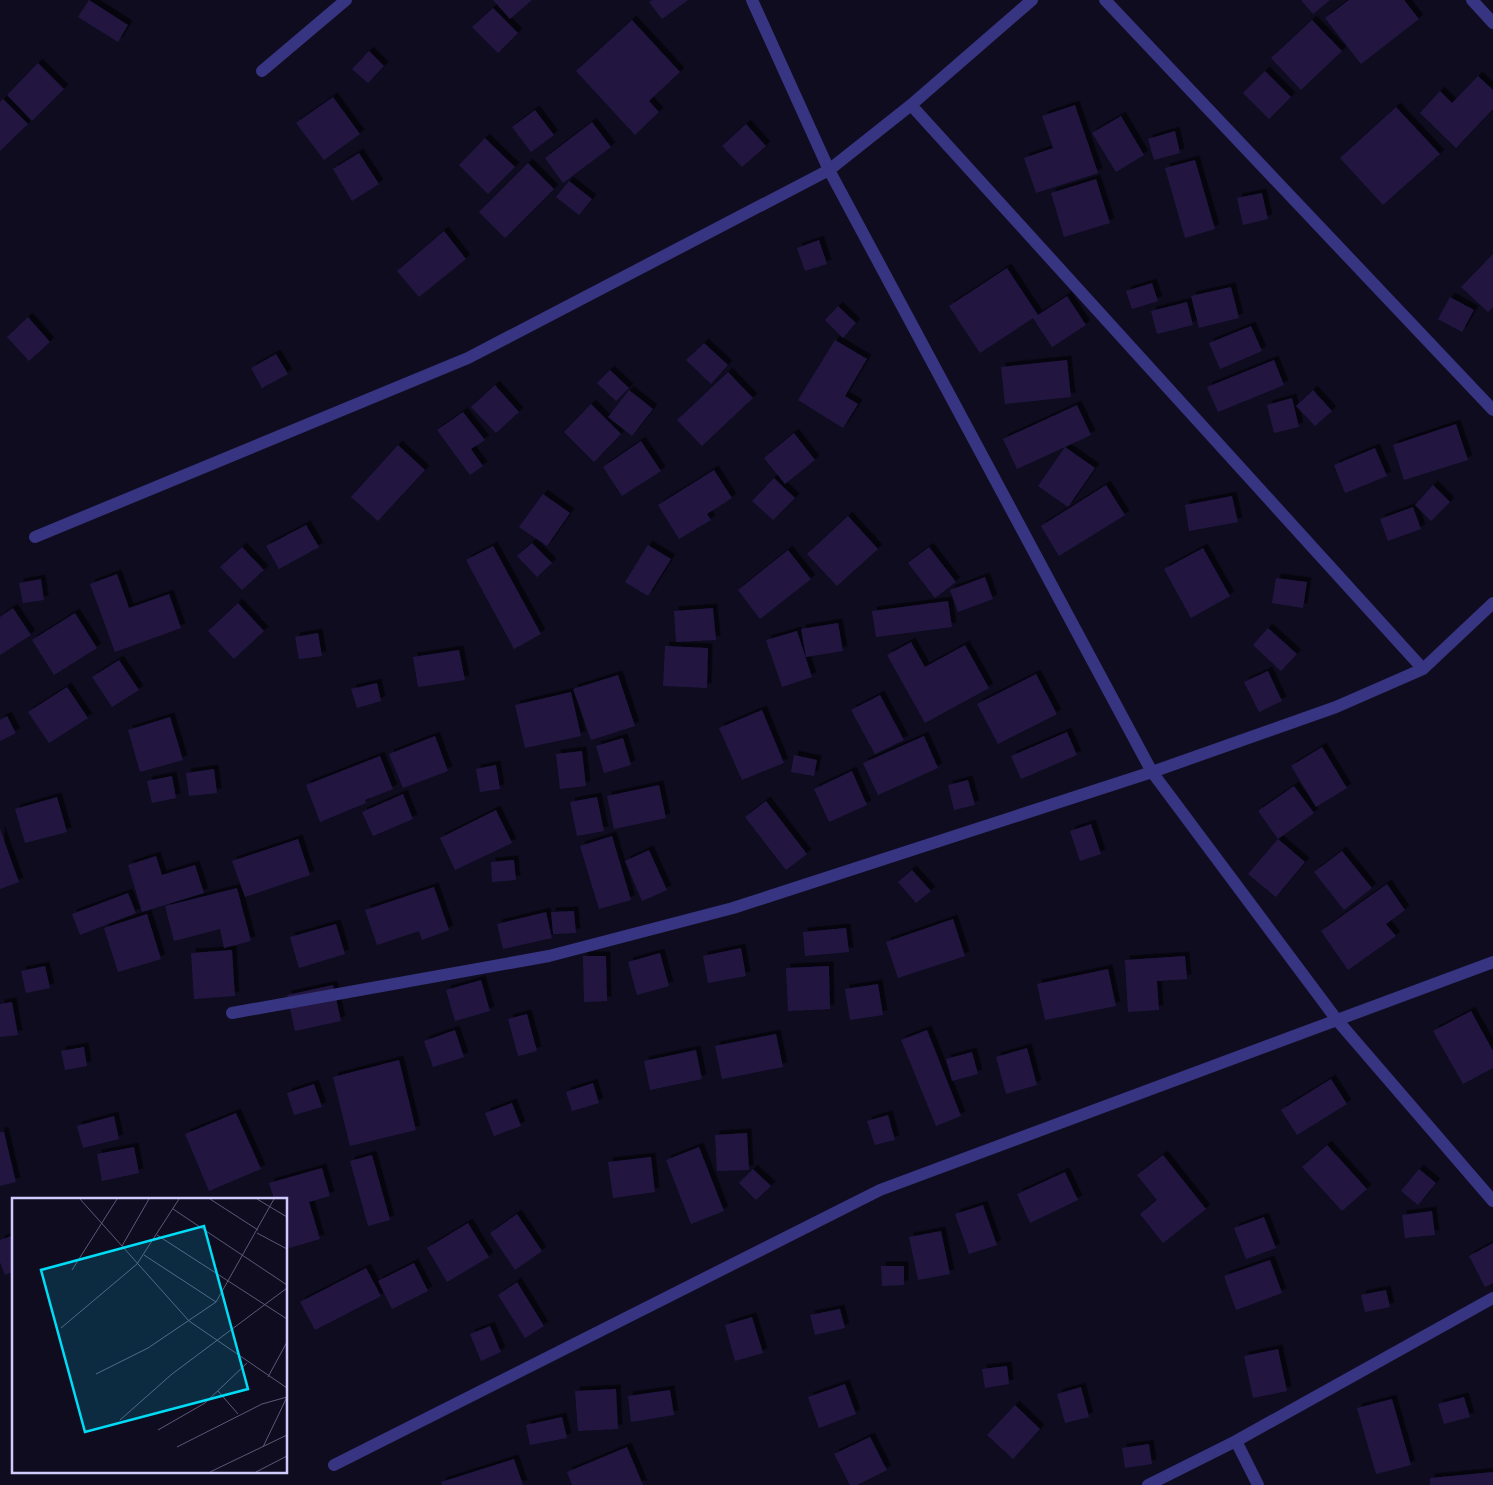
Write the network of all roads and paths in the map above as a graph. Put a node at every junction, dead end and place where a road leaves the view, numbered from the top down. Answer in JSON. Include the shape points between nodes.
{"nodes":[{"id":1,"x":346,"y":0,"type":"edge"},
{"id":2,"x":752,"y":0,"type":"edge"},
{"id":3,"x":1032,"y":0,"type":"edge"},
{"id":4,"x":1105,"y":0,"type":"edge"},
{"id":5,"x":1472,"y":0,"type":"edge"},
{"id":6,"x":1493,"y":22,"type":"edge"},
{"id":7,"x":262,"y":71,"type":"dead end"},
{"id":8,"x":911,"y":105,"type":"junction"},
{"id":9,"x":829,"y":170,"type":"junction"},
{"id":10,"x":1493,"y":410,"type":"edge"},
{"id":11,"x":35,"y":537,"type":"dead end"},
{"id":12,"x":1493,"y":603,"type":"edge"},
{"id":13,"x":1423,"y":669,"type":"junction"},
{"id":14,"x":1152,"y":772,"type":"junction"},
{"id":15,"x":1493,"y":962,"type":"edge"},
{"id":16,"x":232,"y":1013,"type":"dead end"},
{"id":17,"x":1337,"y":1020,"type":"junction"},
{"id":18,"x":1493,"y":1200,"type":"edge"},
{"id":19,"x":1493,"y":1298,"type":"edge"},
{"id":20,"x":1236,"y":1441,"type":"junction"},
{"id":21,"x":334,"y":1465,"type":"dead end"},
{"id":22,"x":1148,"y":1485,"type":"edge"},
{"id":23,"x":1258,"y":1485,"type":"edge"}],
"edges":[{"from":1,"to":7,"type":"street"},
{"from":2,"to":9,"type":"street"},
{"from":3,"to":8,"type":"street"},
{"from":4,"to":10,"type":"street"},
{"from":5,"to":6,"type":"street"},
{"from":8,"to":9,"type":"street"},
{"from":8,"to":13,"type":"street"},
{"from":9,"to":11,"type":"street","via":[[468,358]]},
{"from":9,"to":14,"type":"street"},
{"from":12,"to":13,"type":"street"},
{"from":13,"to":14,"type":"street","via":[[1336,707]]},
{"from":14,"to":16,"type":"street","via":[[733,908],[549,956]]},
{"from":14,"to":17,"type":"street"},
{"from":15,"to":17,"type":"street"},
{"from":17,"to":18,"type":"street"},
{"from":17,"to":21,"type":"street","via":[[880,1190]]},
{"from":19,"to":20,"type":"street"},
{"from":20,"to":22,"type":"street"},
{"from":20,"to":23,"type":"street"}]}
